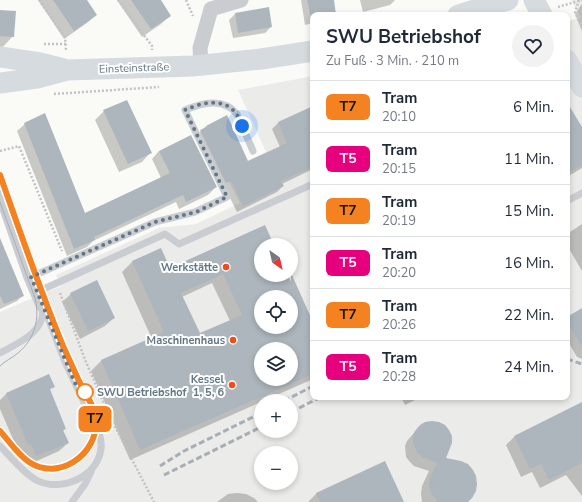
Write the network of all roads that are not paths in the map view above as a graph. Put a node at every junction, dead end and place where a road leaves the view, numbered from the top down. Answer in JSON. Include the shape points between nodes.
{"nodes":[{"id":1,"x":241,"y":0,"type":"edge"},
{"id":2,"x":508,"y":0,"type":"edge"},
{"id":3,"x":534,"y":0,"type":"edge"},
{"id":4,"x":468,"y":12,"type":"edge"},
{"id":5,"x":540,"y":12,"type":"edge"},
{"id":6,"x":310,"y":51,"type":"edge"},
{"id":7,"x":0,"y":56,"type":"edge"},
{"id":8,"x":201,"y":65,"type":"junction"},
{"id":9,"x":570,"y":65,"type":"edge"},
{"id":10,"x":67,"y":70,"type":"junction"},
{"id":11,"x":0,"y":83,"type":"edge"},
{"id":12,"x":582,"y":87,"type":"edge"},
{"id":13,"x":254,"y":151,"type":"dead end"},
{"id":14,"x":310,"y":185,"type":"edge"},
{"id":15,"x":0,"y":189,"type":"edge"},
{"id":16,"x":582,"y":193,"type":"edge"},
{"id":17,"x":570,"y":199,"type":"edge"},
{"id":18,"x":31,"y":277,"type":"junction"},
{"id":19,"x":40,"y":298,"type":"junction"},
{"id":20,"x":0,"y":353,"type":"edge"},
{"id":21,"x":0,"y":446,"type":"edge"},
{"id":22,"x":93,"y":468,"type":"junction"},
{"id":23,"x":72,"y":502,"type":"edge"}],
"edges":[{"from":1,"to":8,"type":"street","via":[[211,9],[200,48]]},
{"from":2,"to":4,"type":"street"},
{"from":3,"to":5,"type":"street"},
{"from":6,"to":8,"type":"street","name":"Einsteinstraße"},
{"from":7,"to":10,"type":"street","name":"Einsteinstraße"},
{"from":8,"to":10,"type":"street","name":"Einsteinstraße"},
{"from":9,"to":12,"type":"street"},
{"from":10,"to":11,"type":"street","name":"Einsteinstraße","via":[[37,78]]},
{"from":13,"to":18,"type":"lane","via":[[233,109],[208,102],[185,110],[227,197],[196,212],[155,222]]},
{"from":14,"to":19,"type":"lane","via":[[179,244],[164,234],[56,283]]},
{"from":15,"to":18,"type":"street"},
{"from":16,"to":17,"type":"lane"},
{"from":18,"to":19,"type":"street"},
{"from":19,"to":20,"type":"lane","via":[[43,318],[37,328]]},
{"from":19,"to":22,"type":"lane","via":[[102,442],[102,453]]},
{"from":21,"to":22,"type":"lane","via":[[29,475],[42,482],[60,484],[77,480]]},
{"from":22,"to":23,"type":"lane"}]}
